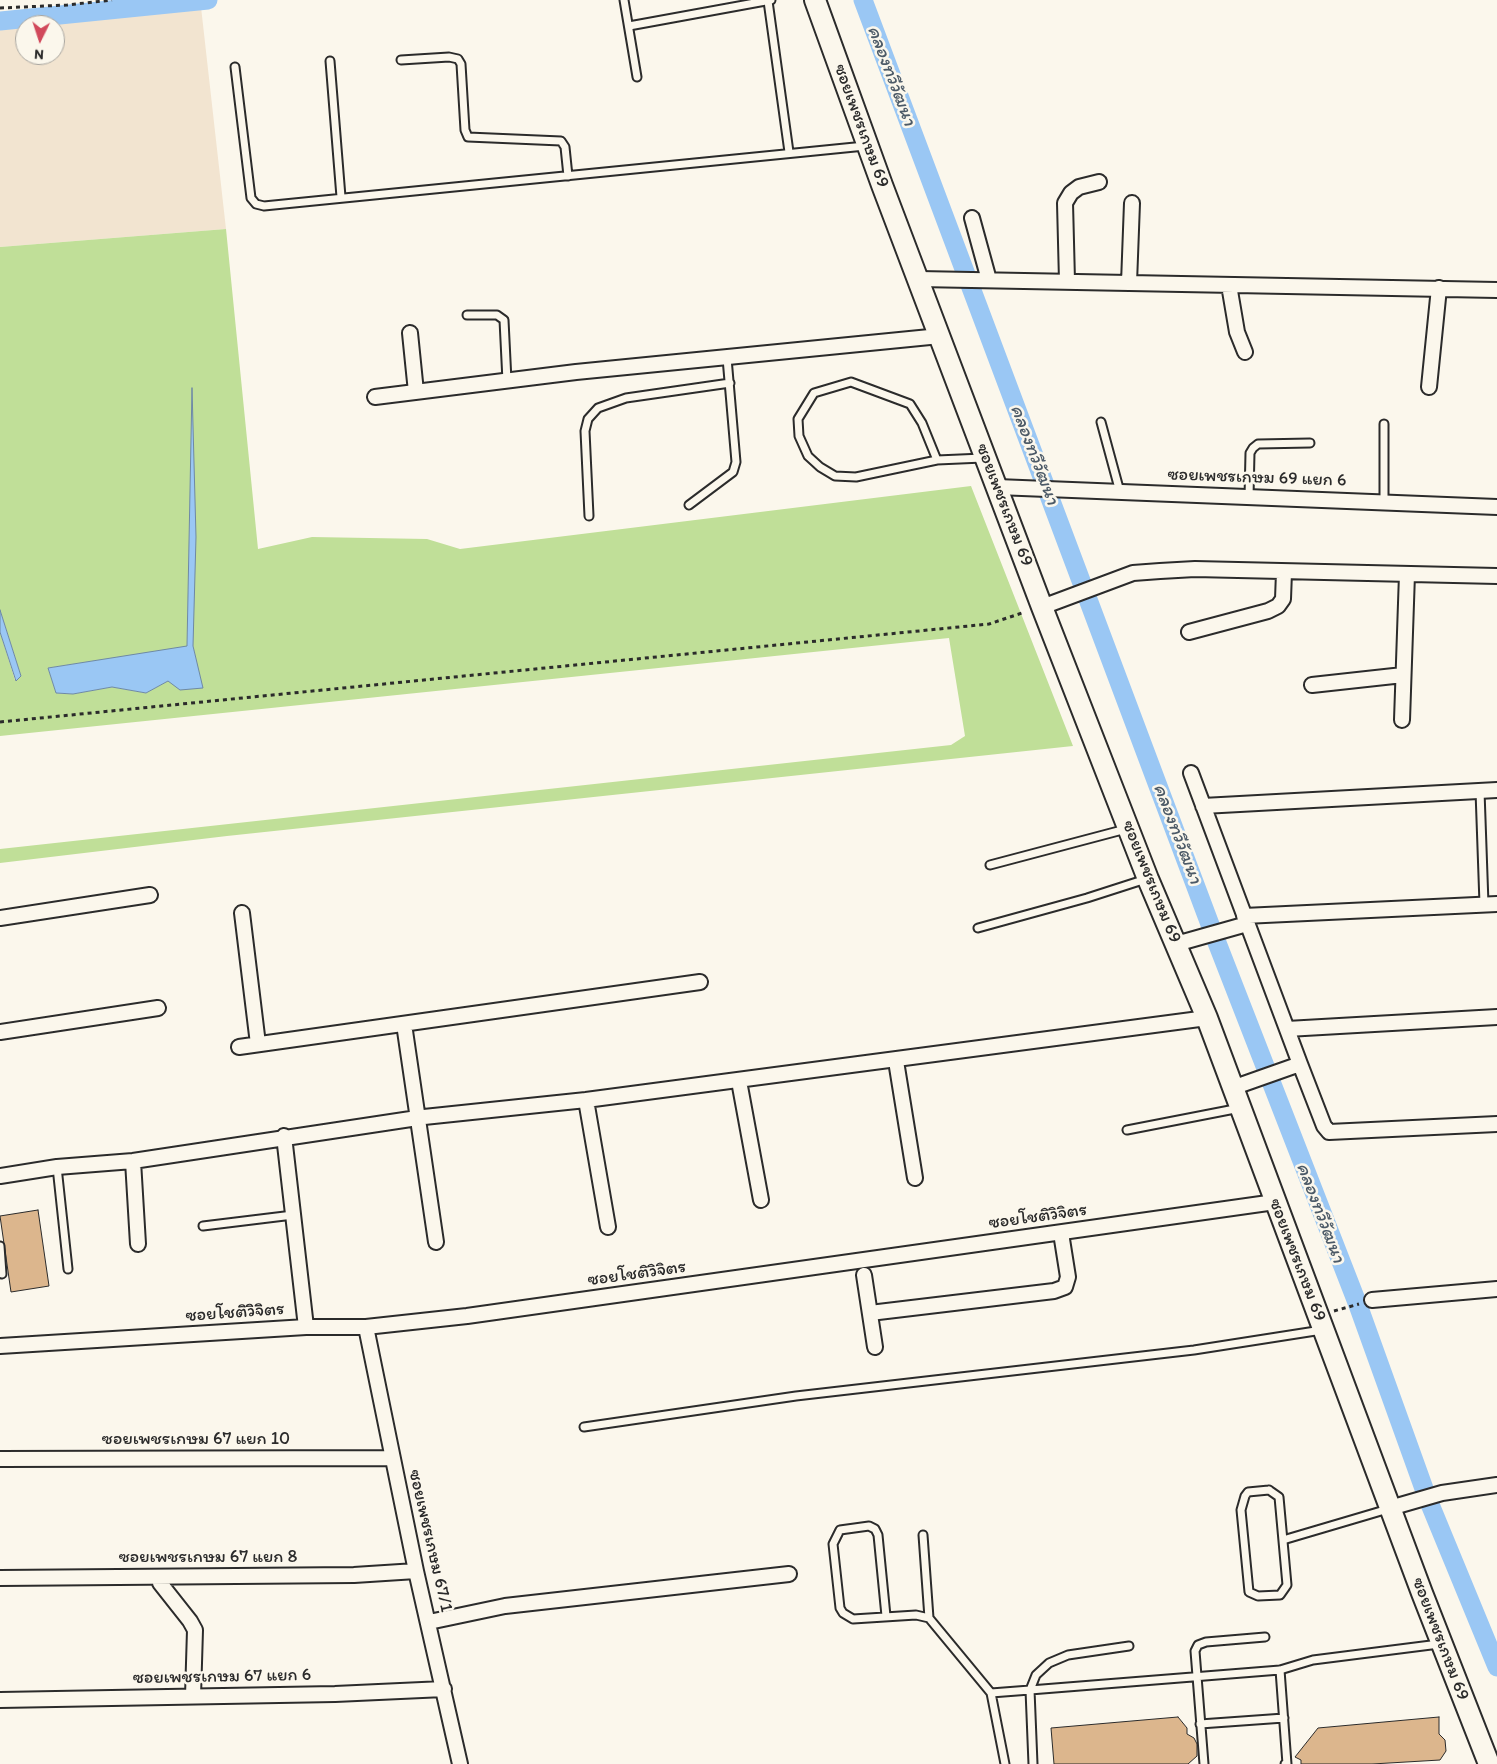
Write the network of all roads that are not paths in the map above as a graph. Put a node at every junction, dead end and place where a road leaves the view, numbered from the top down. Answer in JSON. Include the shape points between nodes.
{"nodes":[{"id":1,"x":624,"y":0,"type":"edge"},
{"id":2,"x":770,"y":0,"type":"edge"},
{"id":3,"x":815,"y":0,"type":"edge"},
{"id":4,"x":629,"y":26,"type":"junction"},
{"id":5,"x":401,"y":60,"type":"dead end"},
{"id":6,"x":330,"y":61,"type":"dead end"},
{"id":7,"x":235,"y":67,"type":"dead end"},
{"id":8,"x":637,"y":76,"type":"dead end"},
{"id":9,"x":868,"y":145,"type":"junction"},
{"id":10,"x":789,"y":152,"type":"junction"},
{"id":11,"x":568,"y":176,"type":"junction"},
{"id":12,"x":1099,"y":182,"type":"dead end"},
{"id":13,"x":341,"y":197,"type":"junction"},
{"id":14,"x":1132,"y":203,"type":"dead end"},
{"id":15,"x":972,"y":218,"type":"dead end"},
{"id":16,"x":928,"y":279,"type":"junction"},
{"id":17,"x":987,"y":280,"type":"junction"},
{"id":18,"x":1067,"y":282,"type":"junction"},
{"id":19,"x":1129,"y":283,"type":"junction"},
{"id":20,"x":1230,"y":285,"type":"junction"},
{"id":21,"x":1440,"y":288,"type":"junction"},
{"id":22,"x":1497,"y":290,"type":"edge"},
{"id":23,"x":467,"y":315,"type":"dead end"},
{"id":24,"x":410,"y":333,"type":"dead end"},
{"id":25,"x":940,"y":336,"type":"junction"},
{"id":26,"x":1245,"y":352,"type":"dead end"},
{"id":27,"x":727,"y":358,"type":"junction"},
{"id":28,"x":507,"y":381,"type":"junction"},
{"id":29,"x":730,"y":384,"type":"junction"},
{"id":30,"x":1429,"y":387,"type":"dead end"},
{"id":31,"x":416,"y":392,"type":"junction"},
{"id":32,"x":374,"y":398,"type":"dead end"},
{"id":33,"x":1101,"y":422,"type":"dead end"},
{"id":34,"x":1384,"y":424,"type":"dead end"},
{"id":35,"x":1310,"y":444,"type":"dead end"},
{"id":36,"x":986,"y":458,"type":"junction"},
{"id":37,"x":937,"y":460,"type":"junction"},
{"id":38,"x":1006,"y":487,"type":"junction"},
{"id":39,"x":1120,"y":492,"type":"junction"},
{"id":40,"x":1249,"y":497,"type":"junction"},
{"id":41,"x":1384,"y":502,"type":"junction"},
{"id":42,"x":689,"y":505,"type":"dead end"},
{"id":43,"x":1497,"y":507,"type":"edge"},
{"id":44,"x":589,"y":516,"type":"dead end"},
{"id":45,"x":1284,"y":572,"type":"junction"},
{"id":46,"x":1407,"y":574,"type":"junction"},
{"id":47,"x":1497,"y":576,"type":"edge"},
{"id":48,"x":1051,"y":603,"type":"junction"},
{"id":49,"x":1189,"y":632,"type":"dead end"},
{"id":50,"x":1403,"y":676,"type":"junction"},
{"id":51,"x":1312,"y":685,"type":"dead end"},
{"id":52,"x":1402,"y":720,"type":"dead end"},
{"id":53,"x":1190,"y":773,"type":"dead end"},
{"id":54,"x":1497,"y":790,"type":"edge"},
{"id":55,"x":1480,"y":791,"type":"junction"},
{"id":56,"x":1203,"y":806,"type":"junction"},
{"id":57,"x":1129,"y":828,"type":"junction"},
{"id":58,"x":990,"y":865,"type":"dead end"},
{"id":59,"x":1148,"y":878,"type":"junction"},
{"id":60,"x":150,"y":895,"type":"dead end"},
{"id":61,"x":1491,"y":904,"type":"edge"},
{"id":62,"x":242,"y":913,"type":"dead end"},
{"id":63,"x":0,"y":918,"type":"edge"},
{"id":64,"x":1245,"y":920,"type":"junction"},
{"id":65,"x":978,"y":928,"type":"dead end"},
{"id":66,"x":1184,"y":942,"type":"junction"},
{"id":67,"x":700,"y":982,"type":"dead end"},
{"id":68,"x":158,"y":1008,"type":"dead end"},
{"id":69,"x":1497,"y":1017,"type":"edge"},
{"id":70,"x":1207,"y":1018,"type":"junction"},
{"id":71,"x":404,"y":1024,"type":"junction"},
{"id":72,"x":1287,"y":1030,"type":"junction"},
{"id":73,"x":0,"y":1032,"type":"edge"},
{"id":74,"x":258,"y":1044,"type":"junction"},
{"id":75,"x":239,"y":1047,"type":"dead end"},
{"id":76,"x":896,"y":1061,"type":"junction"},
{"id":77,"x":1300,"y":1064,"type":"junction"},
{"id":78,"x":739,"y":1081,"type":"junction"},
{"id":79,"x":1239,"y":1085,"type":"junction"},
{"id":80,"x":586,"y":1100,"type":"junction"},
{"id":81,"x":1240,"y":1108,"type":"junction"},
{"id":82,"x":419,"y":1118,"type":"junction"},
{"id":83,"x":1497,"y":1124,"type":"edge"},
{"id":84,"x":1127,"y":1130,"type":"dead end"},
{"id":85,"x":284,"y":1136,"type":"junction"},
{"id":86,"x":133,"y":1161,"type":"junction"},
{"id":87,"x":57,"y":1167,"type":"junction"},
{"id":88,"x":0,"y":1176,"type":"edge"},
{"id":89,"x":915,"y":1178,"type":"dead end"},
{"id":90,"x":761,"y":1200,"type":"dead end"},
{"id":91,"x":1275,"y":1202,"type":"junction"},
{"id":92,"x":293,"y":1215,"type":"junction"},
{"id":93,"x":203,"y":1226,"type":"dead end"},
{"id":94,"x":608,"y":1227,"type":"dead end"},
{"id":95,"x":1061,"y":1233,"type":"junction"},
{"id":96,"x":436,"y":1242,"type":"dead end"},
{"id":97,"x":138,"y":1244,"type":"dead end"},
{"id":98,"x":0,"y":1246,"type":"edge"},
{"id":99,"x":68,"y":1269,"type":"dead end"},
{"id":100,"x":2,"y":1274,"type":"dead end"},
{"id":101,"x":864,"y":1275,"type":"dead end"},
{"id":102,"x":1497,"y":1289,"type":"edge"},
{"id":103,"x":1372,"y":1300,"type":"road end"},
{"id":104,"x":870,"y":1313,"type":"junction"},
{"id":105,"x":1326,"y":1321,"type":"junction"},
{"id":106,"x":306,"y":1327,"type":"junction"},
{"id":107,"x":366,"y":1327,"type":"junction"},
{"id":108,"x":0,"y":1346,"type":"edge"},
{"id":109,"x":875,"y":1346,"type":"dead end"},
{"id":110,"x":584,"y":1428,"type":"dead end"},
{"id":111,"x":392,"y":1458,"type":"junction"},
{"id":112,"x":0,"y":1459,"type":"edge"},
{"id":113,"x":1497,"y":1485,"type":"edge"},
{"id":114,"x":1398,"y":1506,"type":"junction"},
{"id":115,"x":923,"y":1535,"type":"dead end"},
{"id":116,"x":1283,"y":1540,"type":"junction"},
{"id":117,"x":416,"y":1572,"type":"junction"},
{"id":118,"x":789,"y":1574,"type":"dead end"},
{"id":119,"x":0,"y":1578,"type":"edge"},
{"id":120,"x":160,"y":1583,"type":"dead end"},
{"id":121,"x":886,"y":1616,"type":"junction"},
{"id":122,"x":929,"y":1618,"type":"junction"},
{"id":123,"x":429,"y":1622,"type":"junction"},
{"id":124,"x":1265,"y":1637,"type":"dead end"},
{"id":125,"x":1442,"y":1643,"type":"junction"},
{"id":126,"x":1130,"y":1646,"type":"dead end"},
{"id":127,"x":1280,"y":1670,"type":"junction"},
{"id":128,"x":1197,"y":1676,"type":"junction"},
{"id":129,"x":444,"y":1689,"type":"junction"},
{"id":130,"x":1030,"y":1690,"type":"junction"},
{"id":131,"x":992,"y":1693,"type":"junction"},
{"id":132,"x":194,"y":1696,"type":"junction"},
{"id":133,"x":0,"y":1700,"type":"edge"},
{"id":134,"x":1284,"y":1718,"type":"junction"},
{"id":135,"x":1200,"y":1724,"type":"junction"},
{"id":136,"x":460,"y":1764,"type":"edge"},
{"id":137,"x":1005,"y":1764,"type":"edge"},
{"id":138,"x":1033,"y":1764,"type":"edge"},
{"id":139,"x":1204,"y":1764,"type":"edge"},
{"id":140,"x":1285,"y":1764,"type":"edge"},
{"id":141,"x":1489,"y":1764,"type":"edge"}],
"edges":[{"from":1,"to":4,"type":"lane"},
{"from":2,"to":4,"type":"lane"},
{"from":2,"to":10,"type":"lane"},
{"from":3,"to":9,"type":"main road","name":"ซอยเพชรเกษม 69"},
{"from":4,"to":8,"type":"lane"},
{"from":5,"to":11,"type":"lane","via":[[458,59],[468,137],[561,141],[565,147]]},
{"from":6,"to":13,"type":"lane"},
{"from":7,"to":13,"type":"lane","via":[[251,198],[264,206]]},
{"from":9,"to":10,"type":"lane"},
{"from":9,"to":16,"type":"main road","name":"ซอยเพชรเกษม 69"},
{"from":10,"to":11,"type":"lane"},
{"from":11,"to":13,"type":"lane"},
{"from":12,"to":18,"type":"street","via":[[1079,186],[1065,204]]},
{"from":14,"to":19,"type":"street"},
{"from":15,"to":17,"type":"street"},
{"from":16,"to":17,"type":"street"},
{"from":16,"to":25,"type":"main road","name":"ซอยเพชรเกษม 69"},
{"from":17,"to":18,"type":"street"},
{"from":18,"to":19,"type":"street"},
{"from":19,"to":20,"type":"street"},
{"from":20,"to":21,"type":"street"},
{"from":20,"to":26,"type":"street","via":[[1237,332]]},
{"from":21,"to":22,"type":"street"},
{"from":21,"to":30,"type":"street"},
{"from":23,"to":28,"type":"lane","via":[[497,315],[504,320]]},
{"from":24,"to":31,"type":"street"},
{"from":25,"to":27,"type":"street"},
{"from":25,"to":36,"type":"main road","name":"ซอยเพชรเกษม 69"},
{"from":27,"to":28,"type":"street"},
{"from":27,"to":29,"type":"lane"},
{"from":28,"to":31,"type":"street"},
{"from":29,"to":42,"type":"lane","via":[[736,462],[733,472]]},
{"from":29,"to":44,"type":"lane","via":[[626,398],[598,408],[588,419],[585,431]]},
{"from":31,"to":32,"type":"street"},
{"from":33,"to":39,"type":"lane"},
{"from":34,"to":41,"type":"lane"},
{"from":35,"to":40,"type":"lane","via":[[1258,444],[1253,448],[1250,453]]},
{"from":36,"to":37,"type":"lane"},
{"from":36,"to":38,"type":"main road","name":"ซอยเพชรเกษม 69"},
{"from":37,"to":37,"type":"lane","via":[[922,423],[910,404],[850,382],[814,394],[798,419],[799,436],[808,456],[835,476],[856,476]]},
{"from":38,"to":39,"type":"street","name":"ซอยเพชรเกษม 69 แยก 6"},
{"from":38,"to":48,"type":"main road","name":"ซอยเพชรเกษม 69"},
{"from":39,"to":40,"type":"street","name":"ซอยเพชรเกษม 69 แยก 6"},
{"from":40,"to":41,"type":"street","name":"ซอยเพชรเกษม 69 แยก 6"},
{"from":41,"to":43,"type":"street","name":"ซอยเพชรเกษม 69 แยก 6"},
{"from":45,"to":46,"type":"street"},
{"from":45,"to":48,"type":"street","via":[[1179,570],[1133,573]]},
{"from":45,"to":49,"type":"street","via":[[1282,599],[1278,606]]},
{"from":46,"to":47,"type":"street"},
{"from":46,"to":50,"type":"street"},
{"from":48,"to":57,"type":"main road","name":"ซอยเพชรเกษม 69"},
{"from":50,"to":51,"type":"street"},
{"from":50,"to":52,"type":"street"},
{"from":53,"to":56,"type":"street"},
{"from":54,"to":55,"type":"street"},
{"from":55,"to":56,"type":"street"},
{"from":55,"to":61,"type":"lane"},
{"from":56,"to":64,"type":"street"},
{"from":57,"to":58,"type":"lane"},
{"from":57,"to":59,"type":"main road","name":"ซอยเพชรเกษม 69"},
{"from":59,"to":65,"type":"lane"},
{"from":59,"to":66,"type":"main road","name":"ซอยเพชรเกษม 69"},
{"from":60,"to":63,"type":"street"},
{"from":61,"to":64,"type":"street"},
{"from":62,"to":74,"type":"street"},
{"from":64,"to":66,"type":"street","via":[[1231,928]]},
{"from":64,"to":72,"type":"street"},
{"from":66,"to":70,"type":"main road","name":"ซอยเพชรเกษม 69"},
{"from":67,"to":71,"type":"street"},
{"from":68,"to":73,"type":"street"},
{"from":69,"to":72,"type":"street"},
{"from":70,"to":76,"type":"street"},
{"from":70,"to":79,"type":"main road","name":"ซอยเพชรเกษม 69"},
{"from":71,"to":74,"type":"street"},
{"from":71,"to":82,"type":"street"},
{"from":72,"to":77,"type":"street"},
{"from":74,"to":75,"type":"street"},
{"from":76,"to":78,"type":"street"},
{"from":76,"to":89,"type":"street"},
{"from":77,"to":79,"type":"street"},
{"from":77,"to":83,"type":"street","via":[[1329,1132]]},
{"from":78,"to":80,"type":"street"},
{"from":78,"to":90,"type":"street"},
{"from":79,"to":81,"type":"main road","name":"ซอยเพชรเกษม 69"},
{"from":80,"to":82,"type":"street"},
{"from":80,"to":94,"type":"street"},
{"from":81,"to":84,"type":"lane"},
{"from":81,"to":91,"type":"main road","name":"ซอยเพชรเกษม 69"},
{"from":82,"to":85,"type":"street"},
{"from":82,"to":96,"type":"street"},
{"from":85,"to":86,"type":"street"},
{"from":85,"to":92,"type":"street"},
{"from":86,"to":87,"type":"street"},
{"from":86,"to":97,"type":"street"},
{"from":87,"to":88,"type":"street"},
{"from":87,"to":99,"type":"lane"},
{"from":91,"to":95,"type":"street","name":"ซอยโชติวิจิตร"},
{"from":91,"to":105,"type":"main road","name":"ซอยเพชรเกษม 69"},
{"from":92,"to":93,"type":"lane"},
{"from":92,"to":106,"type":"street"},
{"from":95,"to":104,"type":"street","via":[[1068,1277],[1065,1287],[1054,1291]]},
{"from":95,"to":107,"type":"street","name":"ซอยโชติวิจิตร","via":[[466,1316]]},
{"from":98,"to":100,"type":"lane"},
{"from":101,"to":104,"type":"street"},
{"from":102,"to":103,"type":"street"},
{"from":104,"to":109,"type":"street"},
{"from":105,"to":110,"type":"lane","via":[[1194,1350],[796,1396]]},
{"from":105,"to":114,"type":"main road","name":"ซอยเพชรเกษม 69"},
{"from":106,"to":107,"type":"street","name":"ซอยโชติวิจิตร"},
{"from":106,"to":108,"type":"street","name":"ซอยโชติวิจิตร"},
{"from":107,"to":111,"type":"street","name":"ซอยเพชรเกษม 67/1"},
{"from":111,"to":112,"type":"street","name":"ซอยเพชรเกษม 67 แยก 10"},
{"from":111,"to":117,"type":"street","name":"ซอยเพชรเกษม 67/1"},
{"from":113,"to":114,"type":"street","via":[[1442,1493]]},
{"from":114,"to":116,"type":"lane"},
{"from":114,"to":125,"type":"main road","name":"ซอยเพชรเกษม 69"},
{"from":115,"to":122,"type":"lane"},
{"from":116,"to":116,"type":"lane","via":[[1279,1497],[1269,1490],[1248,1492],[1241,1510],[1251,1595],[1280,1595],[1285,1591]]},
{"from":117,"to":119,"type":"street","name":"ซอยเพชรเกษม 67 แยก 8"},
{"from":117,"to":123,"type":"street","name":"ซอยเพชรเกษม 67/1"},
{"from":118,"to":123,"type":"street","via":[[505,1606]]},
{"from":120,"to":132,"type":"street","via":[[195,1630]]},
{"from":121,"to":121,"type":"lane","via":[[847,1617],[840,1608],[833,1544],[840,1530],[869,1526],[875,1529]]},
{"from":121,"to":122,"type":"lane"},
{"from":122,"to":131,"type":"lane"},
{"from":123,"to":129,"type":"street","name":"ซอยเพชรเกษม 67/1"},
{"from":124,"to":128,"type":"lane","via":[[1198,1645],[1194,1651]]},
{"from":125,"to":127,"type":"lane","via":[[1313,1660]]},
{"from":125,"to":141,"type":"main road","name":"ซอยเพชรเกษม 69"},
{"from":126,"to":130,"type":"lane","via":[[1068,1655],[1049,1663],[1036,1675]]},
{"from":127,"to":128,"type":"lane"},
{"from":127,"to":134,"type":"lane"},
{"from":128,"to":130,"type":"lane"},
{"from":128,"to":135,"type":"lane"},
{"from":129,"to":132,"type":"street","name":"ซอยเพชรเกษม 67 แยก 6"},
{"from":129,"to":136,"type":"street","name":"ซอยเพชรเกษม 67/1"},
{"from":130,"to":131,"type":"lane"},
{"from":130,"to":138,"type":"lane"},
{"from":131,"to":137,"type":"lane"},
{"from":132,"to":133,"type":"street","name":"ซอยเพชรเกษม 67 แยก 6"},
{"from":134,"to":135,"type":"lane"},
{"from":134,"to":140,"type":"lane"},
{"from":135,"to":139,"type":"lane"}]}
